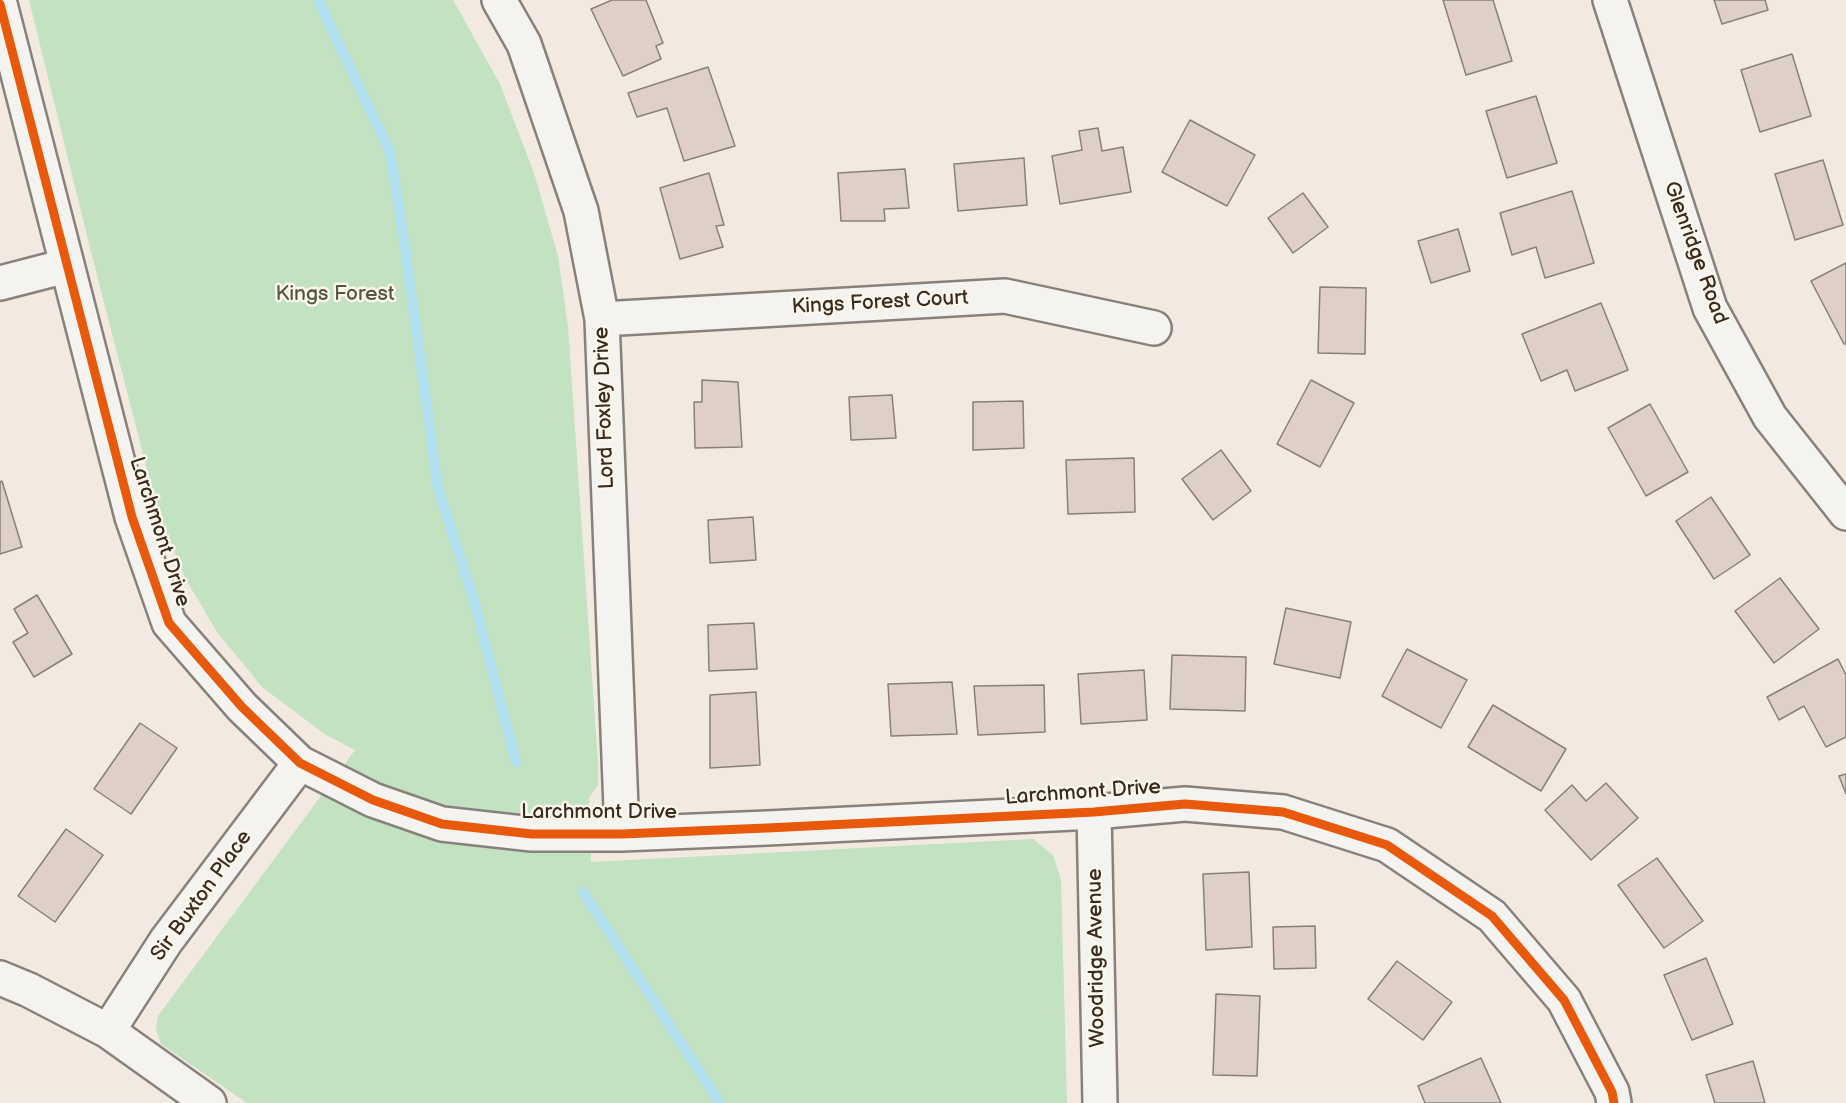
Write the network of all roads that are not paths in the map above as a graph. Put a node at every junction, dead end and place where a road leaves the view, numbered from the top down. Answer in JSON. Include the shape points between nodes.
{"nodes":[{"id":1,"x":499,"y":0,"type":"edge"},
{"id":2,"x":1610,"y":0,"type":"edge"},
{"id":3,"x":0,"y":4,"type":"edge"},
{"id":4,"x":66,"y":266,"type":"junction"},
{"id":5,"x":0,"y":283,"type":"edge"},
{"id":6,"x":602,"y":319,"type":"junction"},
{"id":7,"x":1154,"y":328,"type":"dead end"},
{"id":8,"x":1846,"y":513,"type":"edge"},
{"id":9,"x":300,"y":764,"type":"junction"},
{"id":10,"x":1094,"y":812,"type":"junction"},
{"id":11,"x":622,"y":834,"type":"junction"},
{"id":12,"x":0,"y":978,"type":"edge"},
{"id":13,"x":108,"y":1031,"type":"junction"},
{"id":14,"x":209,"y":1103,"type":"edge"},
{"id":15,"x":1100,"y":1103,"type":"edge"},
{"id":16,"x":1614,"y":1103,"type":"edge"}],
"edges":[{"from":1,"to":6,"type":"street","name":"Lord Foxley Drive","via":[[524,44],[581,212]]},
{"from":2,"to":8,"type":"street","name":"Glenridge Road","via":[[1710,308],[1770,417]]},
{"from":3,"to":4,"type":"street","name":"Larchmont Drive"},
{"from":4,"to":5,"type":"street"},
{"from":4,"to":9,"type":"street","name":"Larchmont Drive","via":[[132,518],[169,623],[242,707]]},
{"from":6,"to":7,"type":"street","name":"Kings Forest Court","via":[[1005,296]]},
{"from":6,"to":11,"type":"street","name":"Lord Foxley Drive"},
{"from":9,"to":11,"type":"street","name":"Larchmont Drive","via":[[373,800],[442,824],[532,834]]},
{"from":9,"to":13,"type":"street","name":"Sir Buxton Place","via":[[166,941]]},
{"from":10,"to":11,"type":"street","name":"Larchmont Drive"},
{"from":10,"to":15,"type":"street","name":"Woodridge Avenue"},
{"from":10,"to":16,"type":"street","name":"Larchmont Drive","via":[[1185,804],[1283,812],[1387,845],[1492,916],[1564,1000],[1612,1092]]},
{"from":12,"to":13,"type":"street"},
{"from":13,"to":14,"type":"street"}]}
